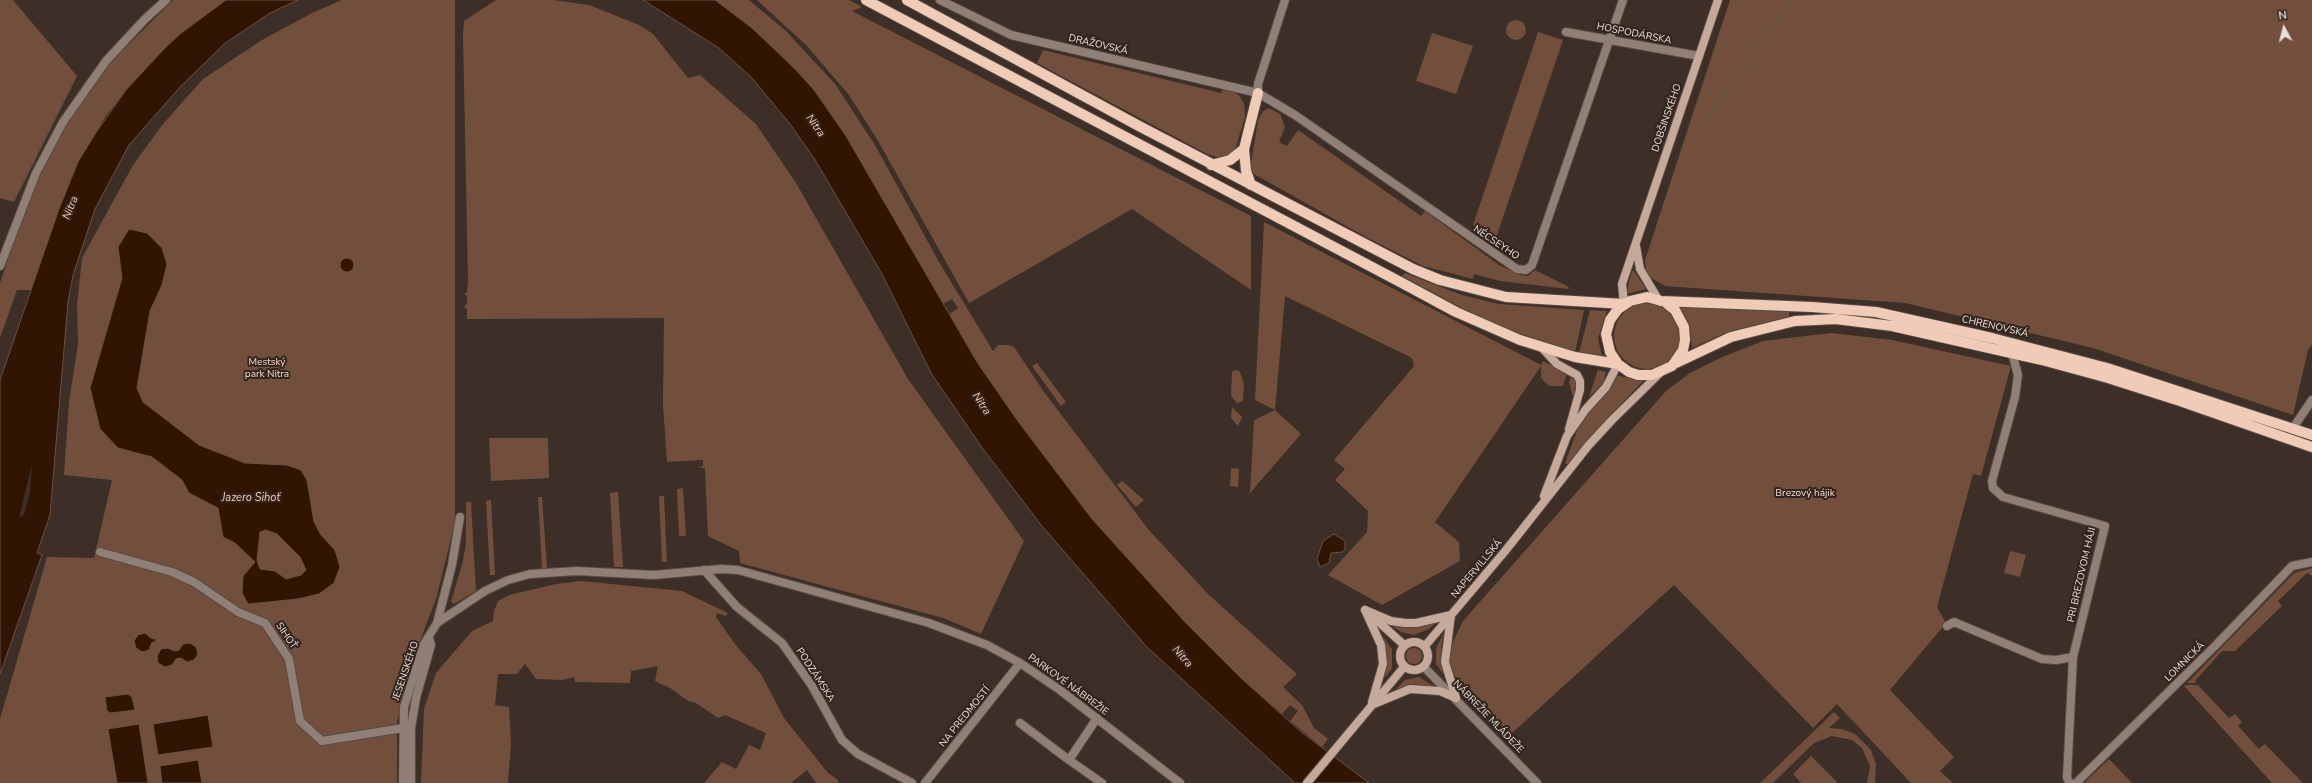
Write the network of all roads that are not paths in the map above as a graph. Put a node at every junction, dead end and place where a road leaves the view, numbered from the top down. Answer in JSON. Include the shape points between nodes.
{"nodes":[{"id":1,"x":166,"y":0,"type":"edge"},
{"id":2,"x":866,"y":0,"type":"edge"},
{"id":3,"x":907,"y":0,"type":"edge"},
{"id":4,"x":940,"y":0,"type":"edge"},
{"id":5,"x":1285,"y":0,"type":"edge"},
{"id":6,"x":1623,"y":0,"type":"edge"},
{"id":7,"x":1718,"y":0,"type":"edge"},
{"id":8,"x":1566,"y":32,"type":"dead end"},
{"id":9,"x":1610,"y":40,"type":"junction"},
{"id":10,"x":1698,"y":56,"type":"junction"},
{"id":11,"x":1258,"y":93,"type":"junction"},
{"id":12,"x":1244,"y":149,"type":"junction"},
{"id":13,"x":1212,"y":164,"type":"junction"},
{"id":14,"x":1251,"y":185,"type":"junction"},
{"id":15,"x":1636,"y":242,"type":"junction"},
{"id":16,"x":0,"y":266,"type":"edge"},
{"id":17,"x":1660,"y":300,"type":"junction"},
{"id":18,"x":1624,"y":304,"type":"junction"},
{"id":19,"x":1543,"y":349,"type":"junction"},
{"id":20,"x":2012,"y":353,"type":"junction"},
{"id":21,"x":1618,"y":364,"type":"junction"},
{"id":22,"x":1674,"y":364,"type":"junction"},
{"id":23,"x":1661,"y":373,"type":"junction"},
{"id":24,"x":2312,"y":400,"type":"edge"},
{"id":25,"x":2293,"y":428,"type":"junction"},
{"id":26,"x":2312,"y":435,"type":"edge"},
{"id":27,"x":1567,"y":436,"type":"junction"},
{"id":28,"x":2312,"y":447,"type":"edge"},
{"id":29,"x":1542,"y":503,"type":"junction"},
{"id":30,"x":460,"y":517,"type":"dead end"},
{"id":31,"x":100,"y":552,"type":"dead end"},
{"id":32,"x":2312,"y":562,"type":"edge"},
{"id":33,"x":704,"y":570,"type":"junction"},
{"id":34,"x":1365,"y":610,"type":"junction"},
{"id":35,"x":1451,"y":615,"type":"junction"},
{"id":36,"x":437,"y":624,"type":"junction"},
{"id":37,"x":1947,"y":626,"type":"dead end"},
{"id":38,"x":1404,"y":646,"type":"junction"},
{"id":39,"x":1425,"y":646,"type":"junction"},
{"id":40,"x":2073,"y":657,"type":"junction"},
{"id":41,"x":1020,"y":663,"type":"junction"},
{"id":42,"x":1404,"y":667,"type":"junction"},
{"id":43,"x":1424,"y":667,"type":"junction"},
{"id":44,"x":1456,"y":698,"type":"junction"},
{"id":45,"x":1370,"y":706,"type":"junction"},
{"id":46,"x":1097,"y":718,"type":"junction"},
{"id":47,"x":1020,"y":723,"type":"dead end"},
{"id":48,"x":407,"y":728,"type":"junction"},
{"id":49,"x":1069,"y":760,"type":"junction"},
{"id":50,"x":403,"y":783,"type":"edge"},
{"id":51,"x":411,"y":783,"type":"edge"},
{"id":52,"x":912,"y":783,"type":"edge"},
{"id":53,"x":925,"y":783,"type":"edge"},
{"id":54,"x":1102,"y":783,"type":"edge"},
{"id":55,"x":1180,"y":783,"type":"edge"},
{"id":56,"x":1307,"y":783,"type":"edge"},
{"id":57,"x":1537,"y":783,"type":"edge"},
{"id":58,"x":2070,"y":783,"type":"edge"},
{"id":59,"x":2076,"y":783,"type":"edge"}],
"edges":[{"from":1,"to":16,"type":"street","via":[[106,61],[63,122],[36,173]]},
{"from":2,"to":19,"type":"main road","via":[[1456,312]]},
{"from":3,"to":13,"type":"main road"},
{"from":4,"to":11,"type":"street","name":"DRAŽOVSKÁ","via":[[1011,35]]},
{"from":5,"to":11,"type":"street","via":[[1258,84]]},
{"from":6,"to":9,"type":"street","name":"NÉCSEYHO"},
{"from":7,"to":10,"type":"street","name":"DOBŠINSKÉHO"},
{"from":8,"to":9,"type":"street","name":"HOSPODÁRSKA"},
{"from":9,"to":10,"type":"street","name":"HOSPODÁRSKA"},
{"from":9,"to":11,"type":"street","name":"NÉCSEYHO","via":[[1532,265],[1526,270],[1517,269],[1301,119]]},
{"from":10,"to":15,"type":"street","name":"DOBŠINSKÉHO"},
{"from":11,"to":12,"type":"main road"},
{"from":12,"to":13,"type":"main road","via":[[1230,160]]},
{"from":12,"to":14,"type":"main road","via":[[1246,171]]},
{"from":13,"to":14,"type":"main road"},
{"from":14,"to":18,"type":"main road","via":[[1389,258],[1440,280],[1506,297]]},
{"from":15,"to":17,"type":"street","name":"DOBŠINSKÉHO","via":[[1640,269]]},
{"from":15,"to":18,"type":"street","name":"DOBŠINSKÉHO","via":[[1622,284]]},
{"from":17,"to":18,"type":"main road","via":[[1640,298]]},
{"from":17,"to":22,"type":"main road","via":[[1677,313],[1684,327],[1684,347]]},
{"from":17,"to":25,"type":"main road","name":"CHRENOVSKÁ","via":[[1876,312],[1992,338],[2107,368]]},
{"from":18,"to":21,"type":"main road","via":[[1612,317],[1606,334],[1610,352]]},
{"from":19,"to":21,"type":"main road"},
{"from":19,"to":27,"type":"street","via":[[1558,364],[1577,375],[1580,381],[1580,390]]},
{"from":20,"to":22,"type":"main road","via":[[1892,326],[1836,319],[1809,319],[1778,324],[1731,337]]},
{"from":20,"to":28,"type":"main road","via":[[2173,398]]},
{"from":20,"to":40,"type":"street","name":"PRI BREZOVOM HÁJI","via":[[2018,375],[2015,398],[1992,481],[1993,488],[2003,497],[2105,526]]},
{"from":21,"to":23,"type":"main road","via":[[1638,375]]},
{"from":21,"to":27,"type":"street","name":"NAPERVILLSKÁ","via":[[1606,387]]},
{"from":22,"to":23,"type":"main road"},
{"from":23,"to":29,"type":"street","name":"NAPERVILLSKÁ","via":[[1612,420]]},
{"from":24,"to":25,"type":"street"},
{"from":25,"to":26,"type":"main road","name":"CHRENOVSKÁ"},
{"from":27,"to":29,"type":"street","name":"NAPERVILLSKÁ"},
{"from":29,"to":35,"type":"street","name":"NAPERVILLSKÁ"},
{"from":30,"to":36,"type":"street","name":"JESENSKÉHO","via":[[452,565]]},
{"from":31,"to":48,"type":"street","name":"SIHOŤ","via":[[172,572],[194,582],[238,612],[264,622],[289,659],[300,721],[322,741]]},
{"from":32,"to":59,"type":"street","name":"LOMNICKÁ","via":[[2292,566]]},
{"from":33,"to":36,"type":"street","via":[[654,575],[577,571],[530,574],[508,580],[485,591]]},
{"from":33,"to":41,"type":"street","name":"PARKOVÉ NÁBREŽIE","via":[[730,569],[771,578],[929,623],[966,636]]},
{"from":33,"to":52,"type":"street","name":"PODZÁMSKA","via":[[737,607],[782,643],[812,686],[842,740],[858,754]]},
{"from":34,"to":35,"type":"street","via":[[1391,621],[1416,623]]},
{"from":34,"to":38,"type":"street"},
{"from":34,"to":45,"type":"street","via":[[1381,645],[1383,664]]},
{"from":35,"to":39,"type":"street","name":"NAPERVILLSKÁ"},
{"from":35,"to":44,"type":"street","via":[[1445,662]]},
{"from":36,"to":48,"type":"street","name":"JESENSKÉHO","via":[[424,644],[404,707]]},
{"from":37,"to":40,"type":"street","via":[[1954,622],[2042,659]]},
{"from":38,"to":39,"type":"street","via":[[1415,642]]},
{"from":38,"to":42,"type":"street","via":[[1400,654]]},
{"from":39,"to":43,"type":"street","via":[[1429,657]]},
{"from":40,"to":58,"type":"street","name":"PRI BREZOVOM HÁJI","via":[[2067,778]]},
{"from":41,"to":46,"type":"street","name":"PARKOVÉ NÁBREŽIE"},
{"from":41,"to":53,"type":"street","name":"NA PREDMOSTÍ"},
{"from":42,"to":43,"type":"street","via":[[1414,670]]},
{"from":42,"to":45,"type":"street"},
{"from":43,"to":44,"type":"street","name":"NÁBREŽIE MLÁDEŽE"},
{"from":44,"to":45,"type":"street","via":[[1440,691],[1410,689]]},
{"from":44,"to":57,"type":"street","name":"NÁBREŽIE MLÁDEŽE"},
{"from":45,"to":56,"type":"street"},
{"from":46,"to":49,"type":"street"},
{"from":46,"to":55,"type":"street","name":"PARKOVÉ NÁBREŽIE"},
{"from":47,"to":49,"type":"street"},
{"from":48,"to":50,"type":"street","name":"JESENSKÉHO"},
{"from":48,"to":51,"type":"street","name":"JESENSKÉHO"},
{"from":49,"to":54,"type":"street"}]}
